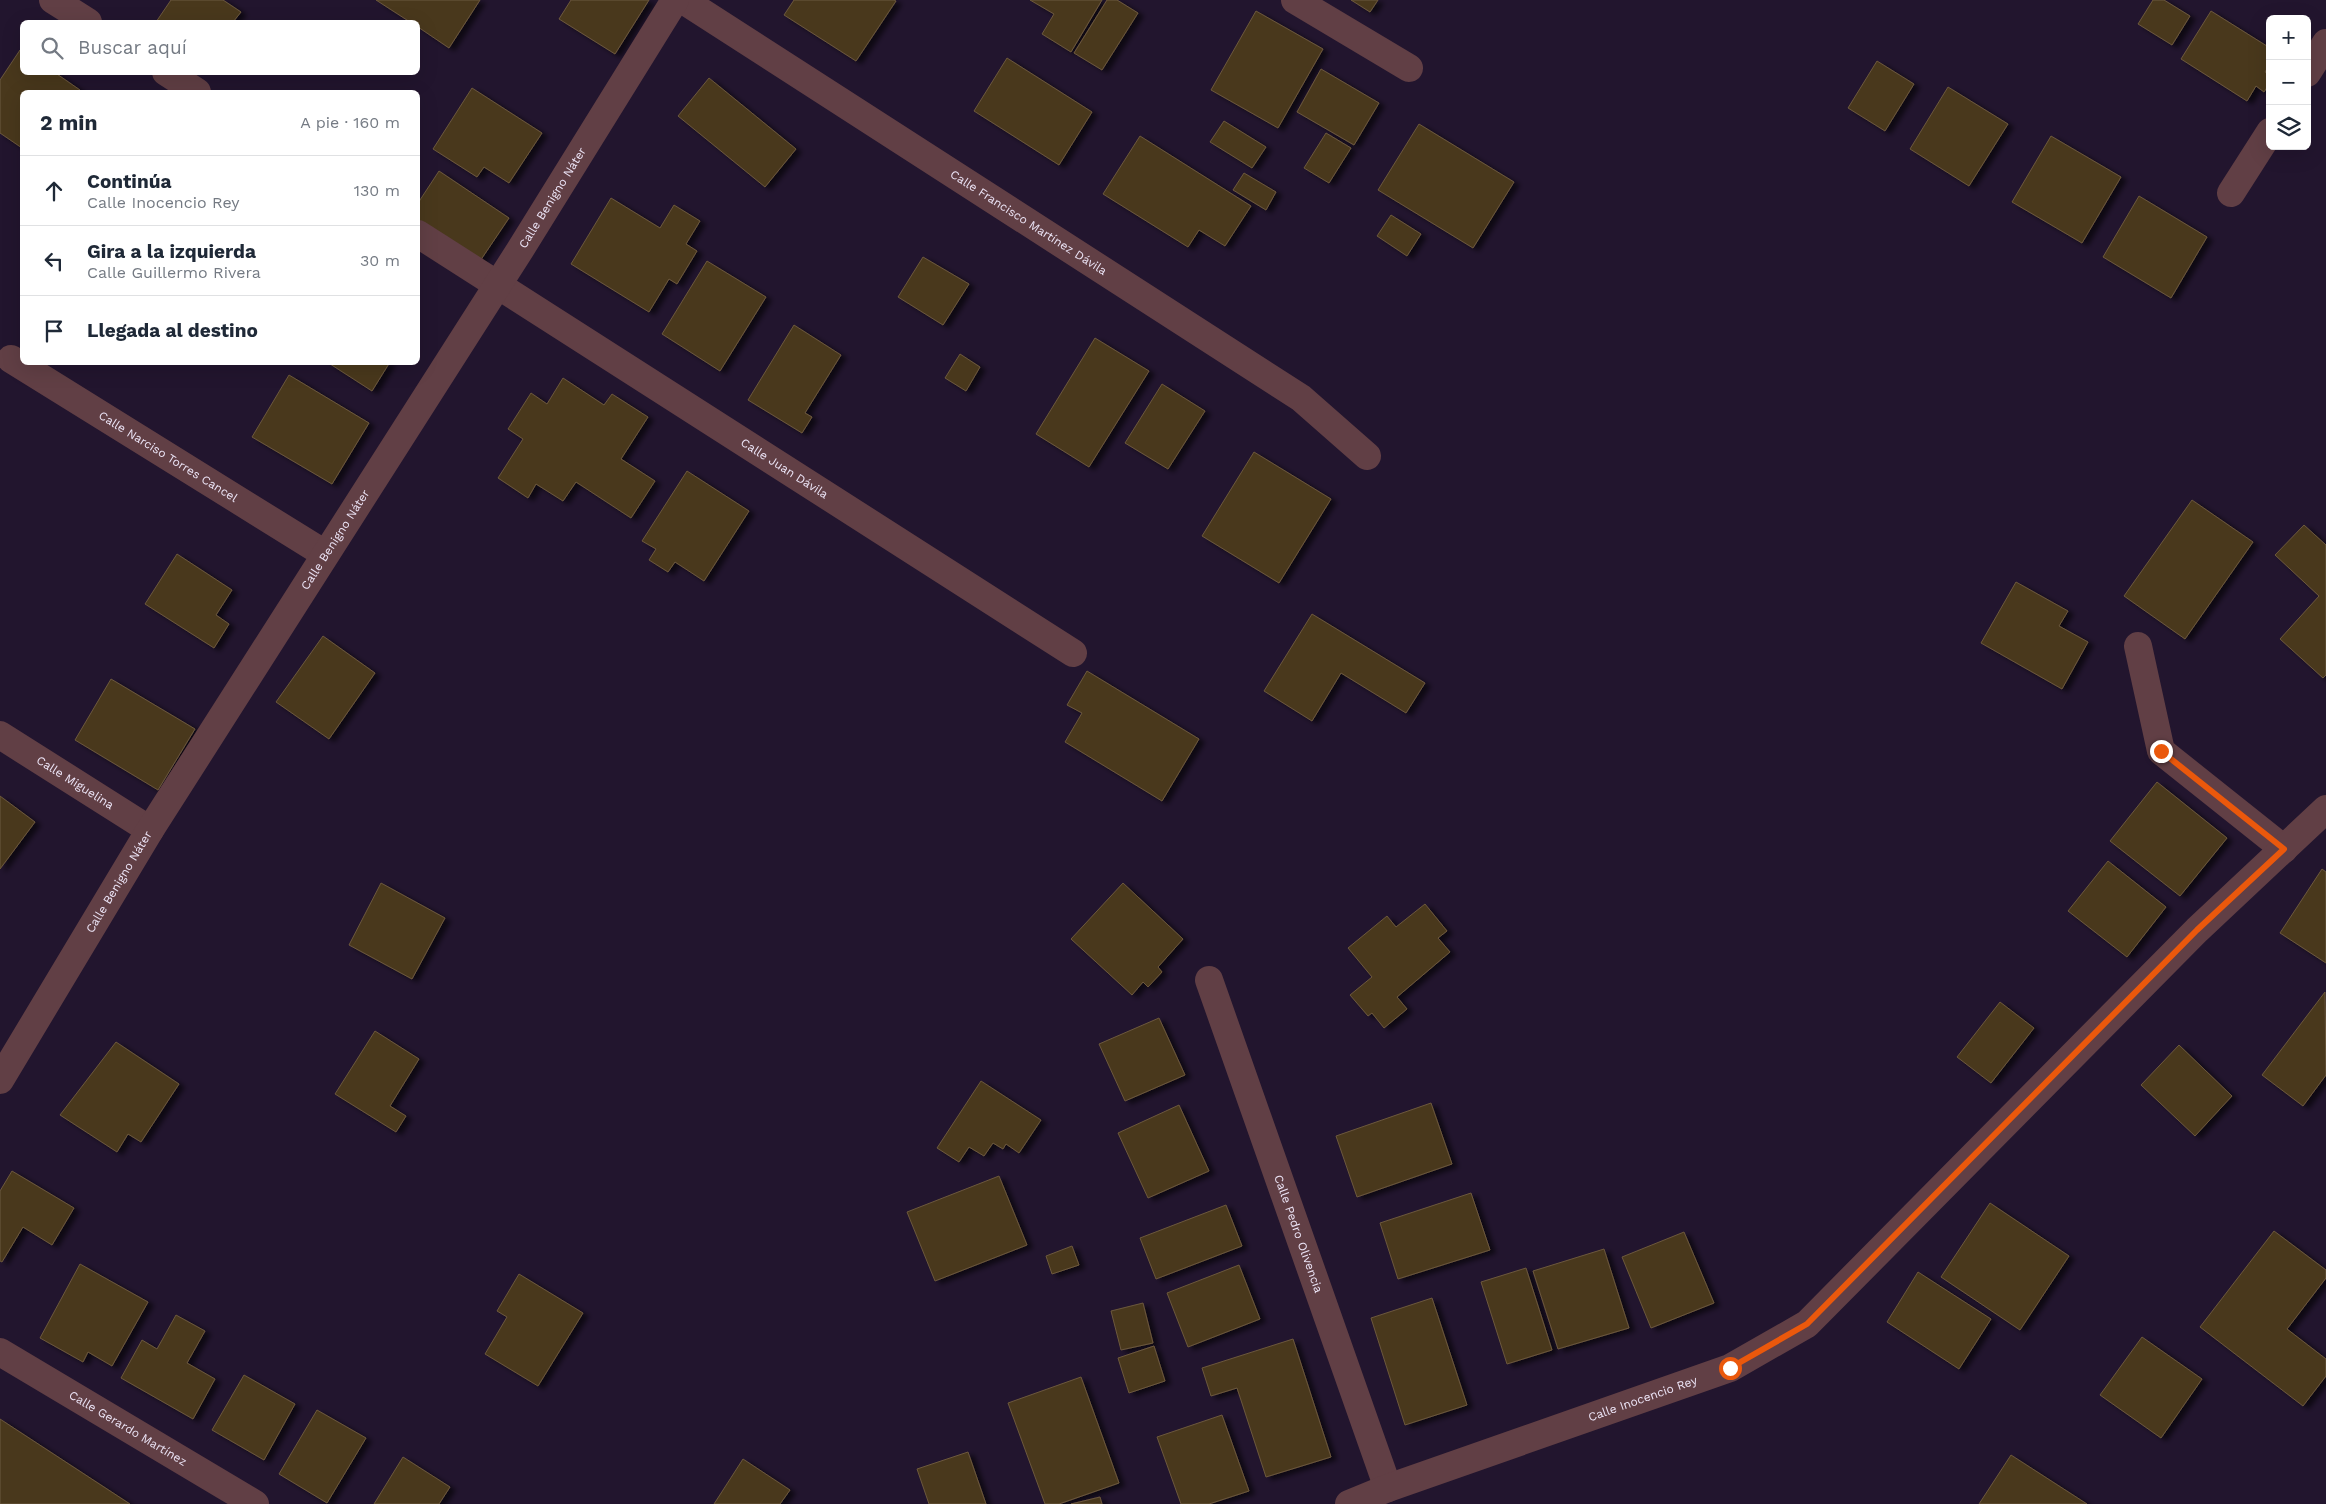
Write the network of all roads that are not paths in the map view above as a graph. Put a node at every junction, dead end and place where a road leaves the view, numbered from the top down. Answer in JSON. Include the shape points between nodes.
{"nodes":[{"id":1,"x":53,"y":0,"type":"edge"},
{"id":2,"x":675,"y":0,"type":"edge"},
{"id":3,"x":683,"y":0,"type":"edge"},
{"id":4,"x":1295,"y":0,"type":"edge"},
{"id":5,"x":85,"y":20,"type":"edge"},
{"id":6,"x":2326,"y":43,"type":"edge"},
{"id":7,"x":2311,"y":67,"type":"edge"},
{"id":8,"x":1408,"y":68,"type":"dead end"},
{"id":9,"x":171,"y":75,"type":"edge"},
{"id":10,"x":194,"y":90,"type":"edge"},
{"id":11,"x":2266,"y":138,"type":"edge"},
{"id":12,"x":2231,"y":193,"type":"dead end"},
{"id":13,"x":420,"y":235,"type":"edge"},
{"id":14,"x":497,"y":285,"type":"junction"},
{"id":15,"x":11,"y":359,"type":"dead end"},
{"id":16,"x":20,"y":365,"type":"edge"},
{"id":17,"x":21,"y":365,"type":"edge"},
{"id":18,"x":1367,"y":456,"type":"dead end"},
{"id":19,"x":325,"y":554,"type":"junction"},
{"id":20,"x":2138,"y":646,"type":"dead end"},
{"id":21,"x":1072,"y":653,"type":"dead end"},
{"id":22,"x":0,"y":735,"type":"edge"},
{"id":23,"x":2326,"y":809,"type":"edge"},
{"id":24,"x":150,"y":830,"type":"junction"},
{"id":25,"x":2284,"y":849,"type":"junction"},
{"id":26,"x":1209,"y":980,"type":"dead end"},
{"id":27,"x":0,"y":1080,"type":"edge"},
{"id":28,"x":0,"y":1352,"type":"edge"},
{"id":29,"x":1388,"y":1488,"type":"junction"},
{"id":30,"x":255,"y":1504,"type":"edge"},
{"id":31,"x":1349,"y":1504,"type":"edge"}],
"edges":[{"from":1,"to":5,"type":"street"},
{"from":2,"to":14,"type":"street","name":"Calle Benigno Náter"},
{"from":3,"to":18,"type":"street","name":"Calle Francisco Martínez Dávila","via":[[1301,398]]},
{"from":4,"to":8,"type":"street"},
{"from":6,"to":7,"type":"street"},
{"from":9,"to":10,"type":"street"},
{"from":11,"to":12,"type":"street"},
{"from":13,"to":14,"type":"street","name":"Calle Juan Dávila"},
{"from":14,"to":19,"type":"street","name":"Calle Benigno Náter"},
{"from":14,"to":21,"type":"street","name":"Calle Juan Dávila"},
{"from":15,"to":16,"type":"street","name":"Calle Narciso Torres Cancel"},
{"from":17,"to":19,"type":"street","name":"Calle Narciso Torres Cancel"},
{"from":19,"to":24,"type":"street","name":"Calle Benigno Náter"},
{"from":20,"to":25,"type":"street","via":[[2161,751]]},
{"from":22,"to":24,"type":"street","name":"Calle Miguelina"},
{"from":23,"to":25,"type":"street","name":"Calle Inocencio Rey"},
{"from":24,"to":27,"type":"street","name":"Calle Benigno Náter"},
{"from":25,"to":29,"type":"street","name":"Calle Inocencio Rey","via":[[2197,930],[1807,1324],[1730,1368]]},
{"from":26,"to":29,"type":"street","name":"Calle Pedro Olivencia"},
{"from":28,"to":30,"type":"street","name":"Calle Gerardo Martínez"},
{"from":29,"to":31,"type":"street","name":"Calle Inocencio Rey"}]}
